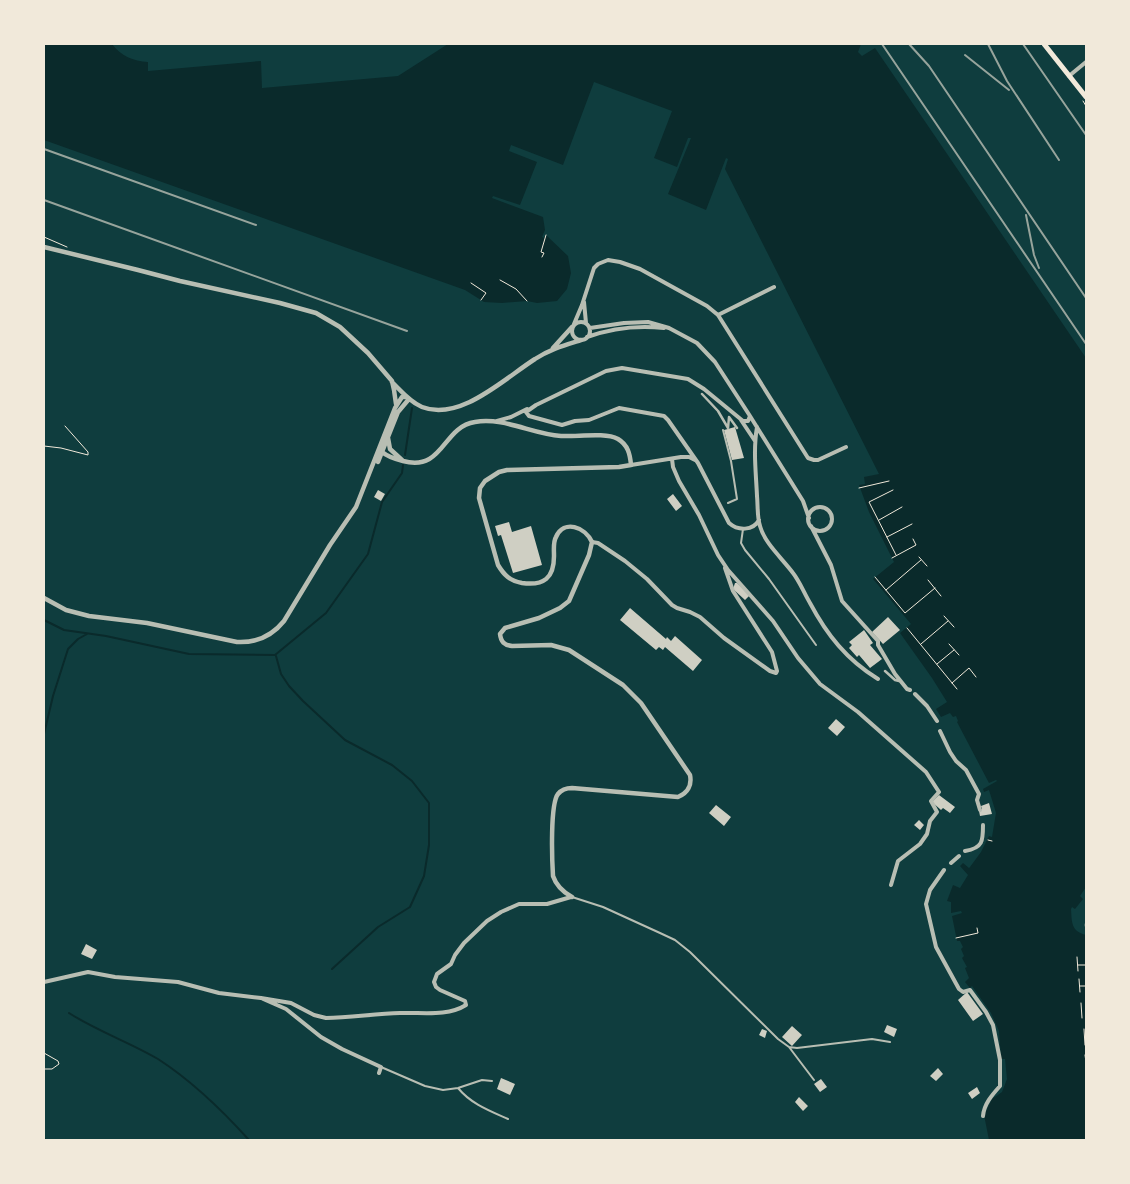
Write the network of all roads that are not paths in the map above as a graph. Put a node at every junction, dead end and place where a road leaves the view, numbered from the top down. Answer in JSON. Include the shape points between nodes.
{"nodes":[{"id":1,"x":1046,"y":44,"type":"edge"},
{"id":2,"x":1086,"y":62,"type":"edge"},
{"id":3,"x":1069,"y":76,"type":"junction"},
{"id":4,"x":1086,"y":98,"type":"edge"},
{"id":5,"x":44,"y":247,"type":"edge"},
{"id":6,"x":774,"y":287,"type":"dead end"},
{"id":7,"x":584,"y":298,"type":"junction"},
{"id":8,"x":718,"y":316,"type":"junction"},
{"id":9,"x":586,"y":322,"type":"junction"},
{"id":10,"x":573,"y":325,"type":"junction"},
{"id":11,"x":590,"y":328,"type":"junction"},
{"id":12,"x":674,"y":330,"type":"junction"},
{"id":13,"x":587,"y":338,"type":"junction"},
{"id":14,"x":581,"y":340,"type":"junction"},
{"id":15,"x":552,"y":349,"type":"junction"},
{"id":16,"x":392,"y":381,"type":"junction"},
{"id":17,"x":702,"y":394,"type":"dead end"},
{"id":18,"x":408,"y":398,"type":"junction"},
{"id":19,"x":395,"y":408,"type":"junction"},
{"id":20,"x":729,"y":410,"type":"junction"},
{"id":21,"x":526,"y":411,"type":"junction"},
{"id":22,"x":750,"y":416,"type":"junction"},
{"id":23,"x":729,"y":417,"type":"junction"},
{"id":24,"x":740,"y":418,"type":"junction"},
{"id":25,"x":494,"y":421,"type":"junction"},
{"id":26,"x":757,"y":427,"type":"junction"},
{"id":27,"x":737,"y":428,"type":"dead end"},
{"id":28,"x":722,"y":430,"type":"dead end"},
{"id":29,"x":387,"y":435,"type":"junction"},
{"id":30,"x":763,"y":438,"type":"junction"},
{"id":31,"x":755,"y":441,"type":"junction"},
{"id":32,"x":846,"y":447,"type":"dead end"},
{"id":33,"x":379,"y":454,"type":"junction"},
{"id":34,"x":393,"y":456,"type":"junction"},
{"id":35,"x":672,"y":459,"type":"junction"},
{"id":36,"x":378,"y":462,"type":"junction"},
{"id":37,"x":698,"y":462,"type":"junction"},
{"id":38,"x":631,"y":465,"type":"junction"},
{"id":39,"x":369,"y":478,"type":"junction"},
{"id":40,"x":803,"y":501,"type":"junction"},
{"id":41,"x":728,"y":503,"type":"dead end"},
{"id":42,"x":816,"y":508,"type":"junction"},
{"id":43,"x":809,"y":518,"type":"junction"},
{"id":44,"x":759,"y":520,"type":"junction"},
{"id":45,"x":811,"y":526,"type":"junction"},
{"id":46,"x":742,"y":529,"type":"junction"},
{"id":47,"x":592,"y":542,"type":"junction"},
{"id":48,"x":724,"y":564,"type":"junction"},
{"id":49,"x":44,"y":598,"type":"edge"},
{"id":50,"x":816,"y":646,"type":"dead end"},
{"id":51,"x":886,"y":671,"type":"dead end"},
{"id":52,"x":878,"y":678,"type":"dead end"},
{"id":53,"x":899,"y":681,"type":"junction"},
{"id":54,"x":910,"y":690,"type":"dead end"},
{"id":55,"x":916,"y":694,"type":"dead end"},
{"id":56,"x":937,"y":721,"type":"dead end"},
{"id":57,"x":940,"y":731,"type":"dead end"},
{"id":58,"x":980,"y":810,"type":"dead end"},
{"id":59,"x":983,"y":825,"type":"dead end"},
{"id":60,"x":965,"y":851,"type":"dead end"},
{"id":61,"x":959,"y":856,"type":"dead end"},
{"id":62,"x":951,"y":863,"type":"dead end"},
{"id":63,"x":944,"y":870,"type":"dead end"},
{"id":64,"x":891,"y":886,"type":"dead end"},
{"id":65,"x":572,"y":897,"type":"junction"},
{"id":66,"x":44,"y":982,"type":"edge"},
{"id":67,"x":260,"y":998,"type":"junction"},
{"id":68,"x":890,"y":1042,"type":"dead end"},
{"id":69,"x":789,"y":1047,"type":"junction"},
{"id":70,"x":381,"y":1067,"type":"junction"},
{"id":71,"x":379,"y":1073,"type":"dead end"},
{"id":72,"x":492,"y":1080,"type":"dead end"},
{"id":73,"x":814,"y":1080,"type":"dead end"},
{"id":74,"x":458,"y":1088,"type":"junction"},
{"id":75,"x":983,"y":1116,"type":"dead end"},
{"id":76,"x":508,"y":1119,"type":"dead end"}],
"edges":[{"from":1,"to":3,"type":"main road"},
{"from":2,"to":3,"type":"street"},
{"from":3,"to":4,"type":"main road"},
{"from":5,"to":16,"type":"street","via":[[316,313],[355,339]]},
{"from":6,"to":8,"type":"street"},
{"from":7,"to":8,"type":"street","via":[[594,268],[614,260],[640,269],[707,306]]},
{"from":7,"to":9,"type":"street"},
{"from":7,"to":10,"type":"street"},
{"from":8,"to":32,"type":"street","via":[[808,458],[818,460]]},
{"from":9,"to":10,"type":"street"},
{"from":9,"to":11,"type":"street"},
{"from":10,"to":14,"type":"street","via":[[573,336]]},
{"from":10,"to":15,"type":"street"},
{"from":11,"to":12,"type":"street","via":[[640,322],[660,324]]},
{"from":11,"to":13,"type":"street"},
{"from":12,"to":13,"type":"street","via":[[621,328]]},
{"from":12,"to":22,"type":"street","via":[[710,355]]},
{"from":13,"to":14,"type":"street"},
{"from":14,"to":15,"type":"street"},
{"from":15,"to":18,"type":"street","via":[[497,386],[451,408],[422,407]]},
{"from":16,"to":18,"type":"street"},
{"from":16,"to":19,"type":"street"},
{"from":17,"to":23,"type":"street","via":[[728,428]]},
{"from":18,"to":19,"type":"street","via":[[402,397]]},
{"from":18,"to":29,"type":"street"},
{"from":19,"to":29,"type":"street"},
{"from":20,"to":21,"type":"street","via":[[688,379],[622,368],[606,371]]},
{"from":20,"to":23,"type":"street"},
{"from":20,"to":24,"type":"street"},
{"from":21,"to":25,"type":"street"},
{"from":21,"to":37,"type":"street","via":[[529,416],[562,425],[589,420],[619,408],[658,414],[668,420]]},
{"from":22,"to":24,"type":"street","via":[[747,422]]},
{"from":22,"to":26,"type":"street"},
{"from":23,"to":27,"type":"street"},
{"from":24,"to":31,"type":"street"},
{"from":25,"to":34,"type":"street","via":[[467,424],[454,432],[434,457],[419,462]]},
{"from":25,"to":38,"type":"street","via":[[558,436],[610,436],[628,449]]},
{"from":26,"to":30,"type":"street"},
{"from":26,"to":31,"type":"street"},
{"from":28,"to":41,"type":"lane","via":[[737,499]]},
{"from":29,"to":33,"type":"street"},
{"from":29,"to":34,"type":"street"},
{"from":30,"to":31,"type":"street","via":[[758,436]]},
{"from":30,"to":40,"type":"street"},
{"from":31,"to":44,"type":"street"},
{"from":33,"to":34,"type":"street","via":[[388,451]]},
{"from":33,"to":36,"type":"street"},
{"from":33,"to":39,"type":"street"},
{"from":34,"to":36,"type":"street"},
{"from":35,"to":37,"type":"street","via":[[690,457]]},
{"from":35,"to":38,"type":"street"},
{"from":35,"to":48,"type":"street","via":[[679,480]]},
{"from":36,"to":39,"type":"street"},
{"from":37,"to":46,"type":"street","via":[[727,520]]},
{"from":38,"to":47,"type":"street","via":[[507,470],[493,475],[482,485],[479,493],[481,509],[498,565],[513,581],[533,584],[548,577],[553,570],[555,537],[562,529],[570,526],[580,528]]},
{"from":39,"to":49,"type":"street","via":[[356,507],[288,616],[276,630],[261,638],[237,642],[147,623],[89,616],[66,610]]},
{"from":40,"to":42,"type":"street"},
{"from":40,"to":43,"type":"street"},
{"from":42,"to":43,"type":"street"},
{"from":42,"to":45,"type":"street","via":[[829,511],[832,522],[823,530]]},
{"from":43,"to":45,"type":"street"},
{"from":44,"to":46,"type":"street"},
{"from":44,"to":52,"type":"street","via":[[767,540],[798,580],[834,642],[863,669]]},
{"from":45,"to":53,"type":"street","via":[[831,565],[842,601],[878,641]]},
{"from":46,"to":50,"type":"lane","via":[[741,543],[745,550],[770,579]]},
{"from":47,"to":48,"type":"street","via":[[625,561],[677,608],[700,617],[770,672],[776,673],[772,652],[733,591]]},
{"from":47,"to":65,"type":"street","via":[[569,601],[539,618],[505,628],[500,634],[502,642],[512,646],[551,645],[569,650],[623,684],[641,703],[691,780],[687,791],[678,797],[572,788],[558,794],[553,809],[553,876],[562,891]]},
{"from":48,"to":64,"type":"street","via":[[820,684],[858,712],[923,769],[939,792],[931,801],[937,812],[930,821],[927,834],[920,844],[898,861]]},
{"from":51,"to":53,"type":"street"},
{"from":53,"to":54,"type":"street"},
{"from":55,"to":56,"type":"street"},
{"from":57,"to":58,"type":"street","via":[[950,752],[972,779],[979,794]]},
{"from":59,"to":60,"type":"street","via":[[979,846]]},
{"from":61,"to":62,"type":"street"},
{"from":63,"to":75,"type":"street","via":[[930,890],[926,904],[936,947],[959,989],[963,992],[970,990],[993,1025],[1001,1077],[1000,1086],[983,1110]]},
{"from":65,"to":67,"type":"street","via":[[547,904],[528,903],[510,907],[487,921],[464,943],[434,982],[440,990],[465,1002],[466,1005],[460,1008],[428,1014],[326,1018],[291,1004]]},
{"from":65,"to":69,"type":"lane","via":[[603,907],[675,940]]},
{"from":66,"to":67,"type":"street","via":[[88,972],[178,982],[219,993]]},
{"from":67,"to":70,"type":"street","via":[[286,1009],[342,1049]]},
{"from":68,"to":69,"type":"lane","via":[[872,1039]]},
{"from":69,"to":73,"type":"lane"},
{"from":70,"to":71,"type":"street"},
{"from":70,"to":74,"type":"lane","via":[[432,1088]]},
{"from":72,"to":74,"type":"lane","via":[[472,1082]]},
{"from":74,"to":76,"type":"lane","via":[[481,1107]]}]}
